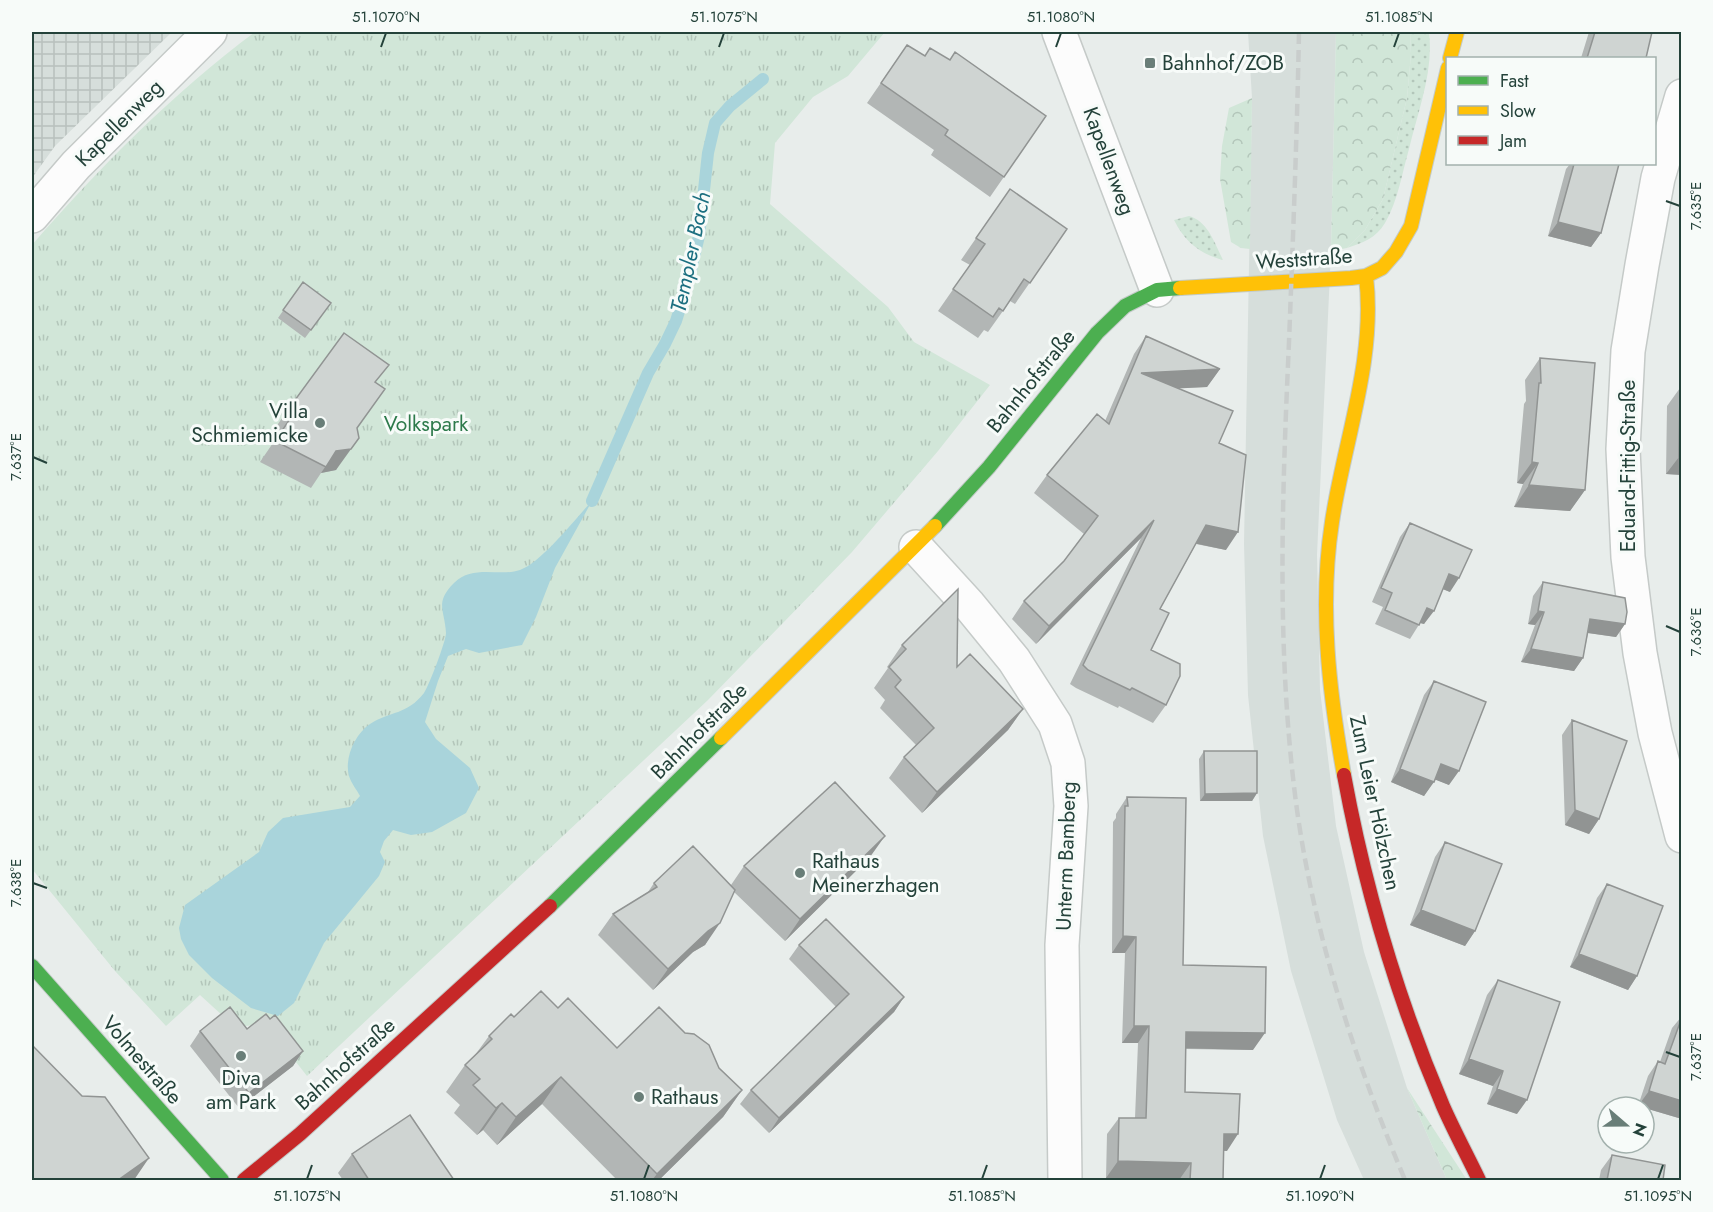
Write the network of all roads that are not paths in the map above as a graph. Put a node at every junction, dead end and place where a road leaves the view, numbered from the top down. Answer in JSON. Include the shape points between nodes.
{"nodes":[{"id":1,"x":210,"y":32,"type":"edge"},
{"id":2,"x":1059,"y":32,"type":"edge"},
{"id":3,"x":1457,"y":32,"type":"edge"},
{"id":4,"x":1450,"y":57,"type":"edge"},
{"id":5,"x":1446,"y":77,"type":"edge"},
{"id":6,"x":1682,"y":96,"type":"edge"},
{"id":7,"x":32,"y":216,"type":"edge"},
{"id":8,"x":1366,"y":276,"type":"junction"},
{"id":9,"x":1157,"y":290,"type":"junction"},
{"id":10,"x":916,"y":547,"type":"junction"},
{"id":11,"x":1682,"y":836,"type":"edge"},
{"id":12,"x":32,"y":966,"type":"edge"},
{"id":13,"x":222,"y":1180,"type":"edge"},
{"id":14,"x":244,"y":1180,"type":"edge"},
{"id":15,"x":1065,"y":1180,"type":"edge"},
{"id":16,"x":1479,"y":1180,"type":"edge"}],
"edges":[{"from":1,"to":7,"type":"street","name":"Kapellenweg","via":[[76,165]]},
{"from":2,"to":9,"type":"street","name":"Kapellenweg"},
{"from":3,"to":4,"type":"main road"},
{"from":5,"to":8,"type":"main road","name":"Weststraße","via":[[1411,226],[1382,268]]},
{"from":6,"to":11,"type":"street","name":"Eduard-Fittig-Straße","via":[[1658,178],[1642,265],[1628,351],[1623,449],[1628,557],[1640,653],[1655,733]]},
{"from":8,"to":9,"type":"main road","name":"Weststraße"},
{"from":8,"to":16,"type":"main road","name":"Zum Leier Hölzchen","via":[[1369,335],[1336,495],[1327,562],[1327,654],[1339,754],[1363,865],[1396,981],[1439,1097]]},
{"from":9,"to":10,"type":"main road","name":"Bahnhofstraße","via":[[1125,306],[1097,333],[989,467]]},
{"from":10,"to":14,"type":"main road","name":"Bahnhofstraße","via":[[536,919],[300,1134]]},
{"from":10,"to":15,"type":"street","name":"Unterm Bamberg","via":[[1014,660],[1055,724],[1068,763],[1071,806],[1062,945]]},
{"from":12,"to":13,"type":"main road","name":"Volmestraße"}]}
